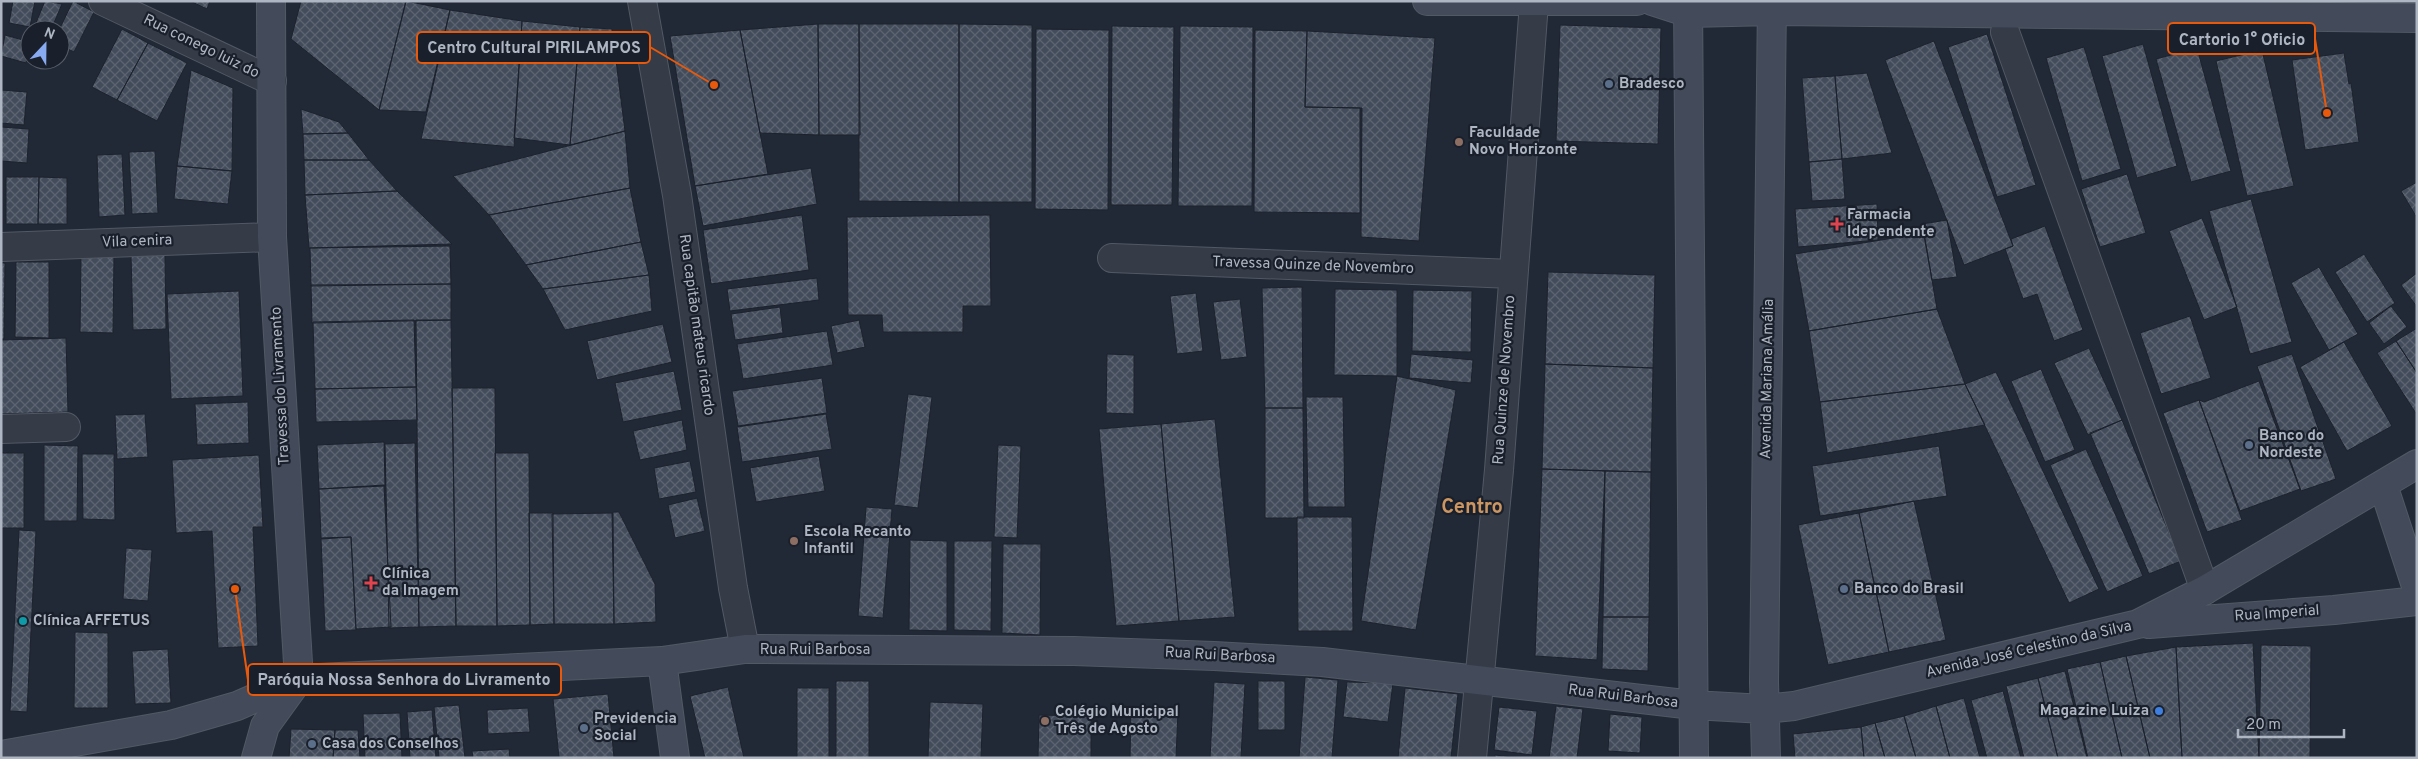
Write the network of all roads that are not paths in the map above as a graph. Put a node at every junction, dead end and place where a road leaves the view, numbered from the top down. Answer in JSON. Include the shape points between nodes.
{"nodes":[{"id":1,"x":102,"y":1,"type":"edge"},
{"id":2,"x":271,"y":1,"type":"edge"},
{"id":3,"x":642,"y":1,"type":"edge"},
{"id":4,"x":1427,"y":1,"type":"edge"},
{"id":5,"x":1637,"y":1,"type":"edge"},
{"id":6,"x":1652,"y":1,"type":"edge"},
{"id":7,"x":1534,"y":3,"type":"junction"},
{"id":8,"x":1772,"y":6,"type":"edge"},
{"id":9,"x":1688,"y":7,"type":"edge"},
{"id":10,"x":1876,"y":7,"type":"edge"},
{"id":11,"x":2417,"y":18,"type":"edge"},
{"id":12,"x":2005,"y":32,"type":"dead end"},
{"id":13,"x":272,"y":81,"type":"junction"},
{"id":14,"x":272,"y":237,"type":"junction"},
{"id":15,"x":1,"y":247,"type":"edge"},
{"id":16,"x":1112,"y":258,"type":"dead end"},
{"id":17,"x":1513,"y":274,"type":"junction"},
{"id":18,"x":66,"y":427,"type":"dead end"},
{"id":19,"x":1,"y":429,"type":"edge"},
{"id":20,"x":2417,"y":464,"type":"edge"},
{"id":21,"x":2383,"y":485,"type":"junction"},
{"id":22,"x":2417,"y":589,"type":"edge"},
{"id":23,"x":2205,"y":590,"type":"junction"},
{"id":24,"x":2417,"y":601,"type":"edge"},
{"id":25,"x":2138,"y":624,"type":"junction"},
{"id":26,"x":735,"y":650,"type":"junction"},
{"id":27,"x":673,"y":660,"type":"junction"},
{"id":28,"x":299,"y":679,"type":"junction"},
{"id":29,"x":1479,"y":679,"type":"junction"},
{"id":30,"x":1693,"y":705,"type":"junction"},
{"id":31,"x":1764,"y":709,"type":"junction"},
{"id":32,"x":1,"y":755,"type":"edge"},
{"id":33,"x":256,"y":758,"type":"edge"},
{"id":34,"x":675,"y":758,"type":"edge"},
{"id":35,"x":1472,"y":758,"type":"edge"},
{"id":36,"x":1694,"y":758,"type":"edge"},
{"id":37,"x":1766,"y":758,"type":"edge"}],
"edges":[{"from":1,"to":13,"type":"street","name":"Rua conego luiz do"},
{"from":2,"to":13,"type":"main road","name":"Travessa do Livramento"},
{"from":3,"to":26,"type":"street","name":"Rua capitão mateus ricardo","via":[[677,195],[733,588]]},
{"from":4,"to":7,"type":"main road"},
{"from":5,"to":7,"type":"main road"},
{"from":6,"to":9,"type":"main road"},
{"from":7,"to":17,"type":"street","name":"Rua Quinze de Novembro"},
{"from":8,"to":9,"type":"main road"},
{"from":8,"to":10,"type":"main road"},
{"from":8,"to":31,"type":"main road","name":"Avenida Mariana Amália"},
{"from":9,"to":30,"type":"main road"},
{"from":10,"to":11,"type":"main road"},
{"from":12,"to":23,"type":"street"},
{"from":13,"to":14,"type":"main road","name":"Travessa do Livramento"},
{"from":14,"to":15,"type":"street","name":"Vila cenira"},
{"from":14,"to":28,"type":"main road","name":"Travessa do Livramento"},
{"from":16,"to":17,"type":"street","name":"Travessa Quinze de Novembro"},
{"from":17,"to":29,"type":"street","name":"Rua Quinze de Novembro"},
{"from":18,"to":19,"type":"street"},
{"from":20,"to":21,"type":"main road","name":"Avenida José Celestino da Silva"},
{"from":21,"to":22,"type":"main road"},
{"from":21,"to":23,"type":"main road","name":"Avenida José Celestino da Silva"},
{"from":23,"to":25,"type":"main road","name":"Avenida José Celestino da Silva"},
{"from":24,"to":25,"type":"main road","name":"Rua Imperial"},
{"from":25,"to":31,"type":"main road","name":"Avenida José Celestino da Silva","via":[[1794,706]]},
{"from":26,"to":27,"type":"main road","name":"Rua Rui Barbosa"},
{"from":26,"to":29,"type":"main road","name":"Rua Rui Barbosa","via":[[1074,650],[1322,662]]},
{"from":27,"to":28,"type":"main road","name":"Rua Rui Barbosa"},
{"from":27,"to":34,"type":"main road"},
{"from":28,"to":32,"type":"main road","via":[[237,706],[171,725]]},
{"from":28,"to":33,"type":"main road","via":[[265,726]]},
{"from":29,"to":30,"type":"main road","name":"Rua Rui Barbosa"},
{"from":29,"to":35,"type":"street","name":"Rua Quinze de Novembro"},
{"from":30,"to":31,"type":"main road","name":"Avenida José Celestino da Silva"},
{"from":30,"to":36,"type":"main road"},
{"from":31,"to":37,"type":"main road","name":"Avenida Mariana Amália"}]}
